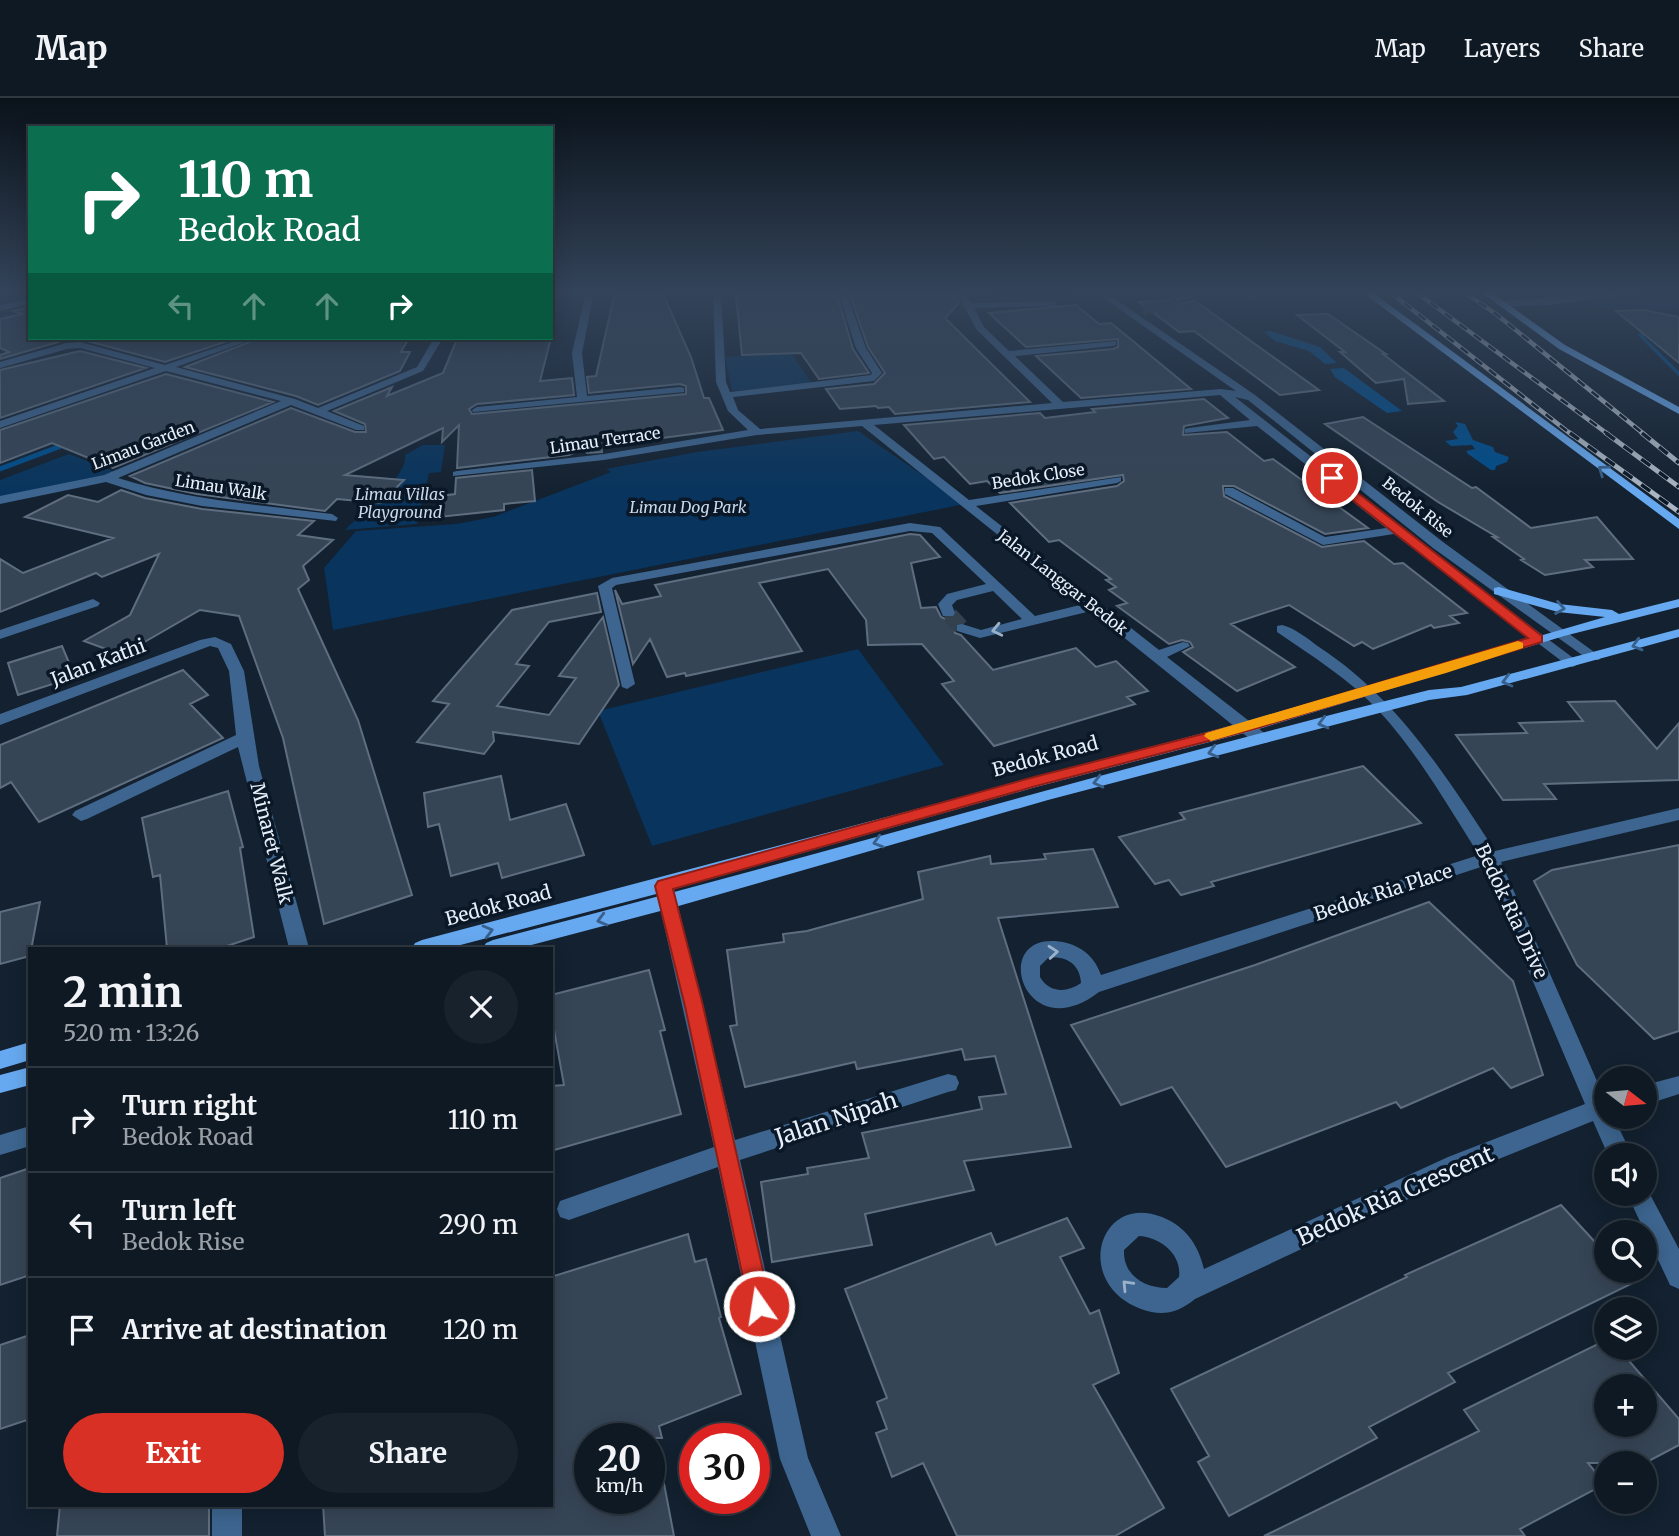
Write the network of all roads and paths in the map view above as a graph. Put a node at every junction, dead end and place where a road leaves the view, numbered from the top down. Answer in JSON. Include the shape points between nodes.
{"nodes":[{"id":1,"x":19,"y":359,"type":"edge"},
{"id":2,"x":133,"y":359,"type":"edge"},
{"id":3,"x":192,"y":359,"type":"edge"},
{"id":4,"x":427,"y":359,"type":"edge"},
{"id":5,"x":577,"y":359,"type":"edge"},
{"id":6,"x":720,"y":359,"type":"edge"},
{"id":7,"x":868,"y":359,"type":"edge"},
{"id":8,"x":1011,"y":359,"type":"edge"},
{"id":9,"x":1182,"y":359,"type":"edge"},
{"id":10,"x":1198,"y":359,"type":"edge"},
{"id":11,"x":1456,"y":359,"type":"edge"},
{"id":12,"x":1586,"y":359,"type":"edge"},
{"id":13,"x":0,"y":365,"type":"edge"},
{"id":14,"x":167,"y":368,"type":"junction"},
{"id":15,"x":1200,"y":376,"type":"dead end"},
{"id":16,"x":1211,"y":384,"type":"dead end"},
{"id":17,"x":680,"y":390,"type":"dead end"},
{"id":18,"x":1221,"y":392,"type":"junction"},
{"id":19,"x":727,"y":395,"type":"junction"},
{"id":20,"x":1251,"y":397,"type":"junction"},
{"id":21,"x":584,"y":400,"type":"junction"},
{"id":22,"x":291,"y":401,"type":"junction"},
{"id":23,"x":1061,"y":406,"type":"junction"},
{"id":24,"x":477,"y":410,"type":"dead end"},
{"id":25,"x":319,"y":411,"type":"junction"},
{"id":26,"x":1679,"y":411,"type":"edge"},
{"id":27,"x":1261,"y":422,"type":"junction"},
{"id":28,"x":866,"y":424,"type":"junction"},
{"id":29,"x":0,"y":425,"type":"edge"},
{"id":30,"x":360,"y":428,"type":"dead end"},
{"id":31,"x":1189,"y":431,"type":"dead end"},
{"id":32,"x":757,"y":432,"type":"junction"},
{"id":33,"x":457,"y":474,"type":"dead end"},
{"id":34,"x":107,"y":478,"type":"junction"},
{"id":35,"x":1117,"y":479,"type":"dead end"},
{"id":36,"x":1229,"y":491,"type":"dead end"},
{"id":37,"x":0,"y":500,"type":"edge"},
{"id":38,"x":965,"y":504,"type":"junction"},
{"id":39,"x":1657,"y":509,"type":"junction"},
{"id":40,"x":332,"y":518,"type":"dead end"},
{"id":41,"x":1679,"y":526,"type":"edge"},
{"id":42,"x":1397,"y":530,"type":"junction"},
{"id":43,"x":1679,"y":534,"type":"edge"},
{"id":44,"x":996,"y":586,"type":"junction"},
{"id":45,"x":1499,"y":591,"type":"junction"},
{"id":46,"x":1678,"y":602,"type":"edge"},
{"id":47,"x":93,"y":603,"type":"dead end"},
{"id":48,"x":1094,"y":606,"type":"junction"},
{"id":49,"x":948,"y":612,"type":"dead end"},
{"id":50,"x":1623,"y":615,"type":"junction"},
{"id":51,"x":1033,"y":622,"type":"junction"},
{"id":52,"x":962,"y":628,"type":"tunnel mouth"},
{"id":53,"x":1282,"y":629,"type":"dead end"},
{"id":54,"x":1559,"y":633,"type":"junction"},
{"id":55,"x":1679,"y":633,"type":"edge"},
{"id":56,"x":0,"y":635,"type":"edge"},
{"id":57,"x":1538,"y":639,"type":"junction"},
{"id":58,"x":210,"y":641,"type":"joint"},
{"id":59,"x":1183,"y":646,"type":"dead end"},
{"id":60,"x":1156,"y":656,"type":"junction"},
{"id":61,"x":1594,"y":657,"type":"junction"},
{"id":62,"x":1573,"y":663,"type":"junction"},
{"id":63,"x":627,"y":684,"type":"dead end"},
{"id":64,"x":1366,"y":691,"type":"junction"},
{"id":65,"x":1384,"y":707,"type":"junction"},
{"id":66,"x":0,"y":720,"type":"edge"},
{"id":67,"x":1246,"y":727,"type":"junction"},
{"id":68,"x":244,"y":737,"type":"junction"},
{"id":69,"x":1261,"y":739,"type":"junction"},
{"id":70,"x":1679,"y":814,"type":"edge"},
{"id":71,"x":81,"y":815,"type":"dead end"},
{"id":72,"x":1490,"y":858,"type":"junction"},
{"id":73,"x":666,"y":894,"type":"junction"},
{"id":74,"x":299,"y":947,"type":"edge"},
{"id":75,"x":427,"y":947,"type":"edge"},
{"id":76,"x":496,"y":947,"type":"edge"},
{"id":77,"x":1092,"y":986,"type":"dead end"},
{"id":78,"x":28,"y":1052,"type":"edge"},
{"id":79,"x":0,"y":1060,"type":"edge"},
{"id":80,"x":28,"y":1077,"type":"edge"},
{"id":81,"x":948,"y":1083,"type":"dead end"},
{"id":82,"x":0,"y":1084,"type":"edge"},
{"id":83,"x":1679,"y":1085,"type":"edge"},
{"id":84,"x":1594,"y":1089,"type":"edge"},
{"id":85,"x":1657,"y":1091,"type":"edge"},
{"id":86,"x":1594,"y":1110,"type":"edge"},
{"id":87,"x":28,"y":1137,"type":"edge"},
{"id":88,"x":0,"y":1145,"type":"edge"},
{"id":89,"x":725,"y":1154,"type":"junction"},
{"id":90,"x":1645,"y":1206,"type":"edge"},
{"id":91,"x":569,"y":1209,"type":"dead end"},
{"id":92,"x":1679,"y":1276,"type":"edge"},
{"id":93,"x":1186,"y":1290,"type":"dead end"},
{"id":94,"x":227,"y":1507,"type":"edge"},
{"id":95,"x":227,"y":1536,"type":"edge"},
{"id":96,"x":826,"y":1536,"type":"edge"}],
"edges":[{"from":1,"to":13,"type":"street"},
{"from":2,"to":14,"type":"street"},
{"from":3,"to":14,"type":"street"},
{"from":4,"to":25,"type":"street","via":[[414,372]]},
{"from":5,"to":21,"type":"street"},
{"from":6,"to":19,"type":"street"},
{"from":7,"to":19,"type":"street","via":[[877,373],[874,378]]},
{"from":8,"to":23,"type":"street"},
{"from":9,"to":15,"type":"street","name":"Bedok Rise"},
{"from":10,"to":20,"type":"street","name":"Bedok Rise"},
{"from":39,"to":11,"type":"main road","one_way":true},
{"from":12,"to":26,"type":"main road"},
{"from":14,"to":22,"type":"street"},
{"from":14,"to":29,"type":"street"},
{"from":16,"to":18,"type":"street","name":"Bedok Rise"},
{"from":17,"to":21,"type":"street"},
{"from":18,"to":20,"type":"street"},
{"from":18,"to":23,"type":"street"},
{"from":18,"to":27,"type":"street","name":"Bedok Rise"},
{"from":19,"to":32,"type":"street","via":[[733,411]]},
{"from":20,"to":45,"type":"street","name":"Bedok Rise"},
{"from":21,"to":24,"type":"street"},
{"from":22,"to":25,"type":"street"},
{"from":22,"to":34,"type":"street","name":"Limau Garden"},
{"from":23,"to":28,"type":"street"},
{"from":25,"to":30,"type":"street"},
{"from":27,"to":31,"type":"street"},
{"from":27,"to":42,"type":"street","name":"Bedok Rise"},
{"from":28,"to":32,"type":"street"},
{"from":28,"to":38,"type":"street","name":"Jalan Langgar Bedok"},
{"from":32,"to":33,"type":"street","name":"Limau Terrace","via":[[604,457]]},
{"from":34,"to":37,"type":"street","name":"Limau Garden"},
{"from":34,"to":40,"type":"street","name":"Limau Walk","via":[[202,502]]},
{"from":35,"to":38,"type":"street","name":"Bedok Close"},
{"from":36,"to":42,"type":"street","name":"Bedok Rise","via":[[1323,541]]},
{"from":38,"to":48,"type":"street","name":"Jalan Langgar Bedok"},
{"from":39,"to":41,"type":"main road"},
{"from":39,"to":43,"type":"main road"},
{"from":42,"to":57,"type":"street","name":"Bedok Rise"},
{"from":44,"to":49,"type":"street","via":[[952,597],[946,604]]},
{"from":44,"to":51,"type":"street"},
{"from":44,"to":63,"type":"street","via":[[936,530],[910,527],[612,582],[605,586]]},
{"from":45,"to":50,"type":"main road","one_way":true,"via":[[1558,608]]},
{"from":45,"to":54,"type":"street","name":"Bedok Rise"},
{"from":46,"to":50,"type":"main road","name":"Bedok Road"},
{"from":47,"to":56,"type":"street"},
{"from":48,"to":51,"type":"street"},
{"from":48,"to":60,"type":"street","name":"Jalan Langgar Bedok"},
{"from":50,"to":54,"type":"main road","name":"Bedok Road"},
{"from":51,"to":52,"type":"street","one_way":true,"via":[[981,634]]},
{"from":53,"to":64,"type":"street","name":"Bedok Ria Drive"},
{"from":54,"to":57,"type":"main road","name":"Bedok Road"},
{"from":54,"to":61,"type":"street","name":"Bedok Rise"},
{"from":55,"to":61,"type":"main road","name":"Bedok Road","one_way":true},
{"from":57,"to":62,"type":"street","name":"Bedok Rise"},
{"from":57,"to":64,"type":"main road","name":"Bedok Road"},
{"from":58,"to":66,"type":"street","name":"Jalan Kathi"},
{"from":58,"to":68,"type":"street","name":"Minaret Walk","via":[[220,642],[228,650],[237,674]]},
{"from":59,"to":60,"type":"street"},
{"from":60,"to":67,"type":"street","name":"Jalan Langgar Bedok"},
{"from":61,"to":62,"type":"main road","name":"Bedok Road"},
{"from":62,"to":65,"type":"main road","name":"Bedok Road","one_way":true},
{"from":64,"to":65,"type":"street","name":"Bedok Ria Drive"},
{"from":64,"to":67,"type":"main road","name":"Bedok Road"},
{"from":65,"to":69,"type":"main road","name":"Bedok Road","one_way":true},
{"from":65,"to":72,"type":"street","name":"Bedok Ria Drive","via":[[1436,773]]},
{"from":67,"to":69,"type":"street","name":"Jalan Langgar Bedok"},
{"from":67,"to":73,"type":"main road","name":"Bedok Road","via":[[1034,782]]},
{"from":68,"to":71,"type":"street"},
{"from":68,"to":74,"type":"street","name":"Minaret Walk"},
{"from":69,"to":73,"type":"main road","name":"Bedok Road","one_way":true},
{"from":70,"to":72,"type":"street","name":"Bedok Ria Place"},
{"from":72,"to":77,"type":"street","name":"Bedok Ria Place"},
{"from":72,"to":84,"type":"street","name":"Bedok Ria Drive"},
{"from":75,"to":73,"type":"main road","name":"Bedok Road","one_way":true},
{"from":73,"to":76,"type":"main road","name":"Bedok Road","one_way":true},
{"from":73,"to":89,"type":"street"},
{"from":78,"to":79,"type":"main road"},
{"from":80,"to":82,"type":"main road"},
{"from":81,"to":89,"type":"street","name":"Jalan Nipah"},
{"from":83,"to":85,"type":"street"},
{"from":86,"to":93,"type":"street","name":"Bedok Ria Crescent","via":[[1455,1165]]},
{"from":87,"to":88,"type":"street"},
{"from":89,"to":91,"type":"street","name":"Jalan Nipah"},
{"from":89,"to":96,"type":"street","via":[[794,1459]]},
{"from":90,"to":92,"type":"street"},
{"from":94,"to":95,"type":"street"}]}
